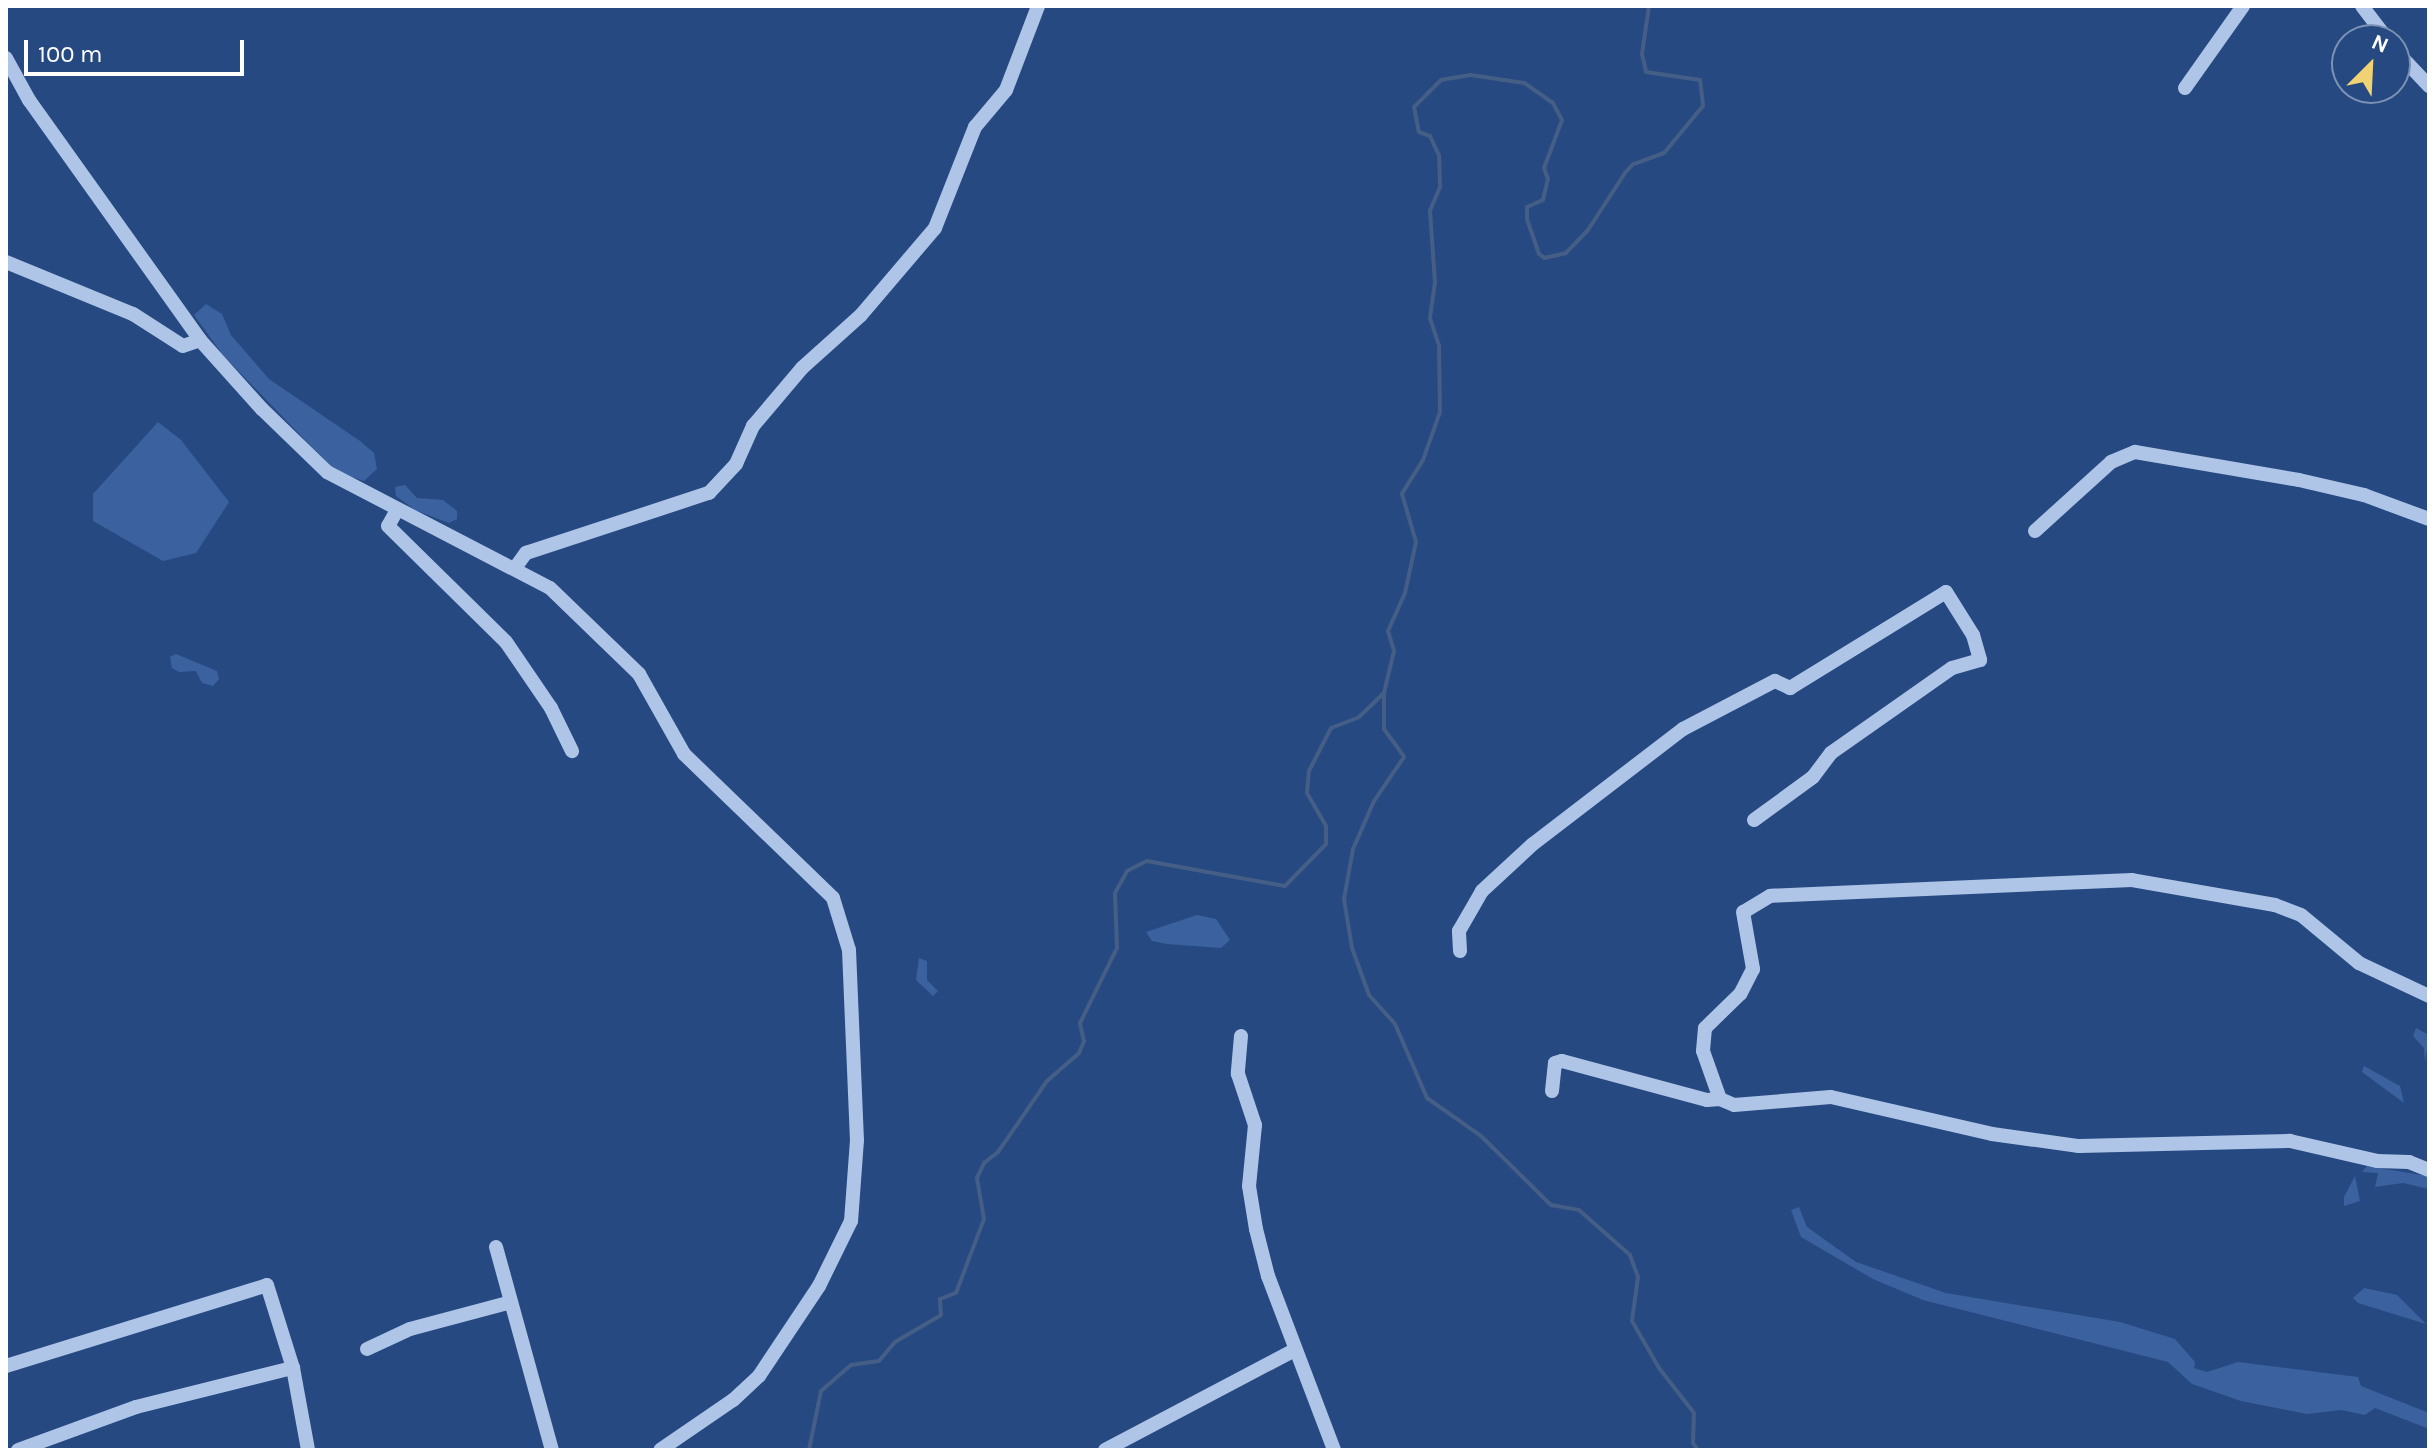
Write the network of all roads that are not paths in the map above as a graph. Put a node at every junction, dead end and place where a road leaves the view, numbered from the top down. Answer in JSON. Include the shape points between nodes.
{"nodes":[{"id":1,"x":1038,"y":6,"type":"edge"},
{"id":2,"x":2243,"y":6,"type":"edge"},
{"id":3,"x":2362,"y":6,"type":"edge"},
{"id":4,"x":2376,"y":24,"type":"edge"},
{"id":5,"x":6,"y":58,"type":"edge"},
{"id":6,"x":2411,"y":67,"type":"edge"},
{"id":7,"x":2429,"y":86,"type":"edge"},
{"id":8,"x":2185,"y":88,"type":"dead end"},
{"id":9,"x":6,"y":262,"type":"edge"},
{"id":10,"x":200,"y":340,"type":"junction"},
{"id":11,"x":397,"y":510,"type":"junction"},
{"id":12,"x":2429,"y":519,"type":"edge"},
{"id":13,"x":2035,"y":531,"type":"dead end"},
{"id":14,"x":515,"y":568,"type":"junction"},
{"id":15,"x":572,"y":751,"type":"dead end"},
{"id":16,"x":1754,"y":820,"type":"dead end"},
{"id":17,"x":1460,"y":951,"type":"dead end"},
{"id":18,"x":2429,"y":996,"type":"edge"},
{"id":19,"x":1241,"y":1036,"type":"dead end"},
{"id":20,"x":1552,"y":1091,"type":"dead end"},
{"id":21,"x":1720,"y":1099,"type":"junction"},
{"id":22,"x":2429,"y":1170,"type":"edge"},
{"id":23,"x":496,"y":1247,"type":"dead end"},
{"id":24,"x":508,"y":1303,"type":"junction"},
{"id":25,"x":367,"y":1349,"type":"dead end"},
{"id":26,"x":1295,"y":1350,"type":"junction"},
{"id":27,"x":6,"y":1366,"type":"edge"},
{"id":28,"x":293,"y":1368,"type":"junction"},
{"id":29,"x":18,"y":1450,"type":"edge"},
{"id":30,"x":308,"y":1450,"type":"edge"},
{"id":31,"x":552,"y":1450,"type":"edge"},
{"id":32,"x":660,"y":1450,"type":"edge"},
{"id":33,"x":1105,"y":1450,"type":"edge"},
{"id":34,"x":1334,"y":1450,"type":"edge"}],
"edges":[{"from":1,"to":14,"type":"street","via":[[1006,90],[975,127],[935,228],[861,315],[802,368],[753,426],[736,464],[709,493],[526,553]]},
{"from":2,"to":8,"type":"street"},
{"from":3,"to":4,"type":"street"},
{"from":5,"to":10,"type":"street","via":[[29,100]]},
{"from":6,"to":7,"type":"street"},
{"from":9,"to":10,"type":"street","via":[[133,314],[183,346]]},
{"from":10,"to":11,"type":"street","via":[[327,472]]},
{"from":11,"to":14,"type":"street"},
{"from":11,"to":15,"type":"street","via":[[388,526],[506,642],[551,708]]},
{"from":12,"to":13,"type":"street","via":[[2364,495],[2299,480],[2135,452],[2111,462]]},
{"from":14,"to":32,"type":"street","via":[[550,588],[639,674],[684,754],[833,898],[849,950],[857,1140],[851,1221],[819,1286],[759,1376]]},
{"from":16,"to":17,"type":"street","via":[[1813,777],[1831,753],[1952,668],[1980,660],[1973,635],[1946,592],[1790,688],[1775,681],[1683,729],[1533,844],[1482,891],[1459,931]]},
{"from":18,"to":21,"type":"street","via":[[2359,963],[2301,915],[2275,905],[2132,880],[1770,896],[1743,912],[1753,969],[1747,984],[1705,1028],[1707,1074]]},
{"from":19,"to":26,"type":"street","via":[[1238,1074],[1255,1125],[1249,1186],[1268,1276]]},
{"from":20,"to":21,"type":"street","via":[[1555,1063],[1562,1061],[1707,1100]]},
{"from":21,"to":22,"type":"street","via":[[1734,1105],[1831,1097],[1992,1134],[2079,1146],[2290,1141]]},
{"from":23,"to":24,"type":"street"},
{"from":24,"to":25,"type":"street","via":[[410,1329]]},
{"from":24,"to":31,"type":"street"},
{"from":26,"to":33,"type":"street"},
{"from":26,"to":34,"type":"street"},
{"from":27,"to":28,"type":"street","via":[[267,1285]]},
{"from":28,"to":29,"type":"street","via":[[136,1407]]},
{"from":28,"to":30,"type":"street"}]}
